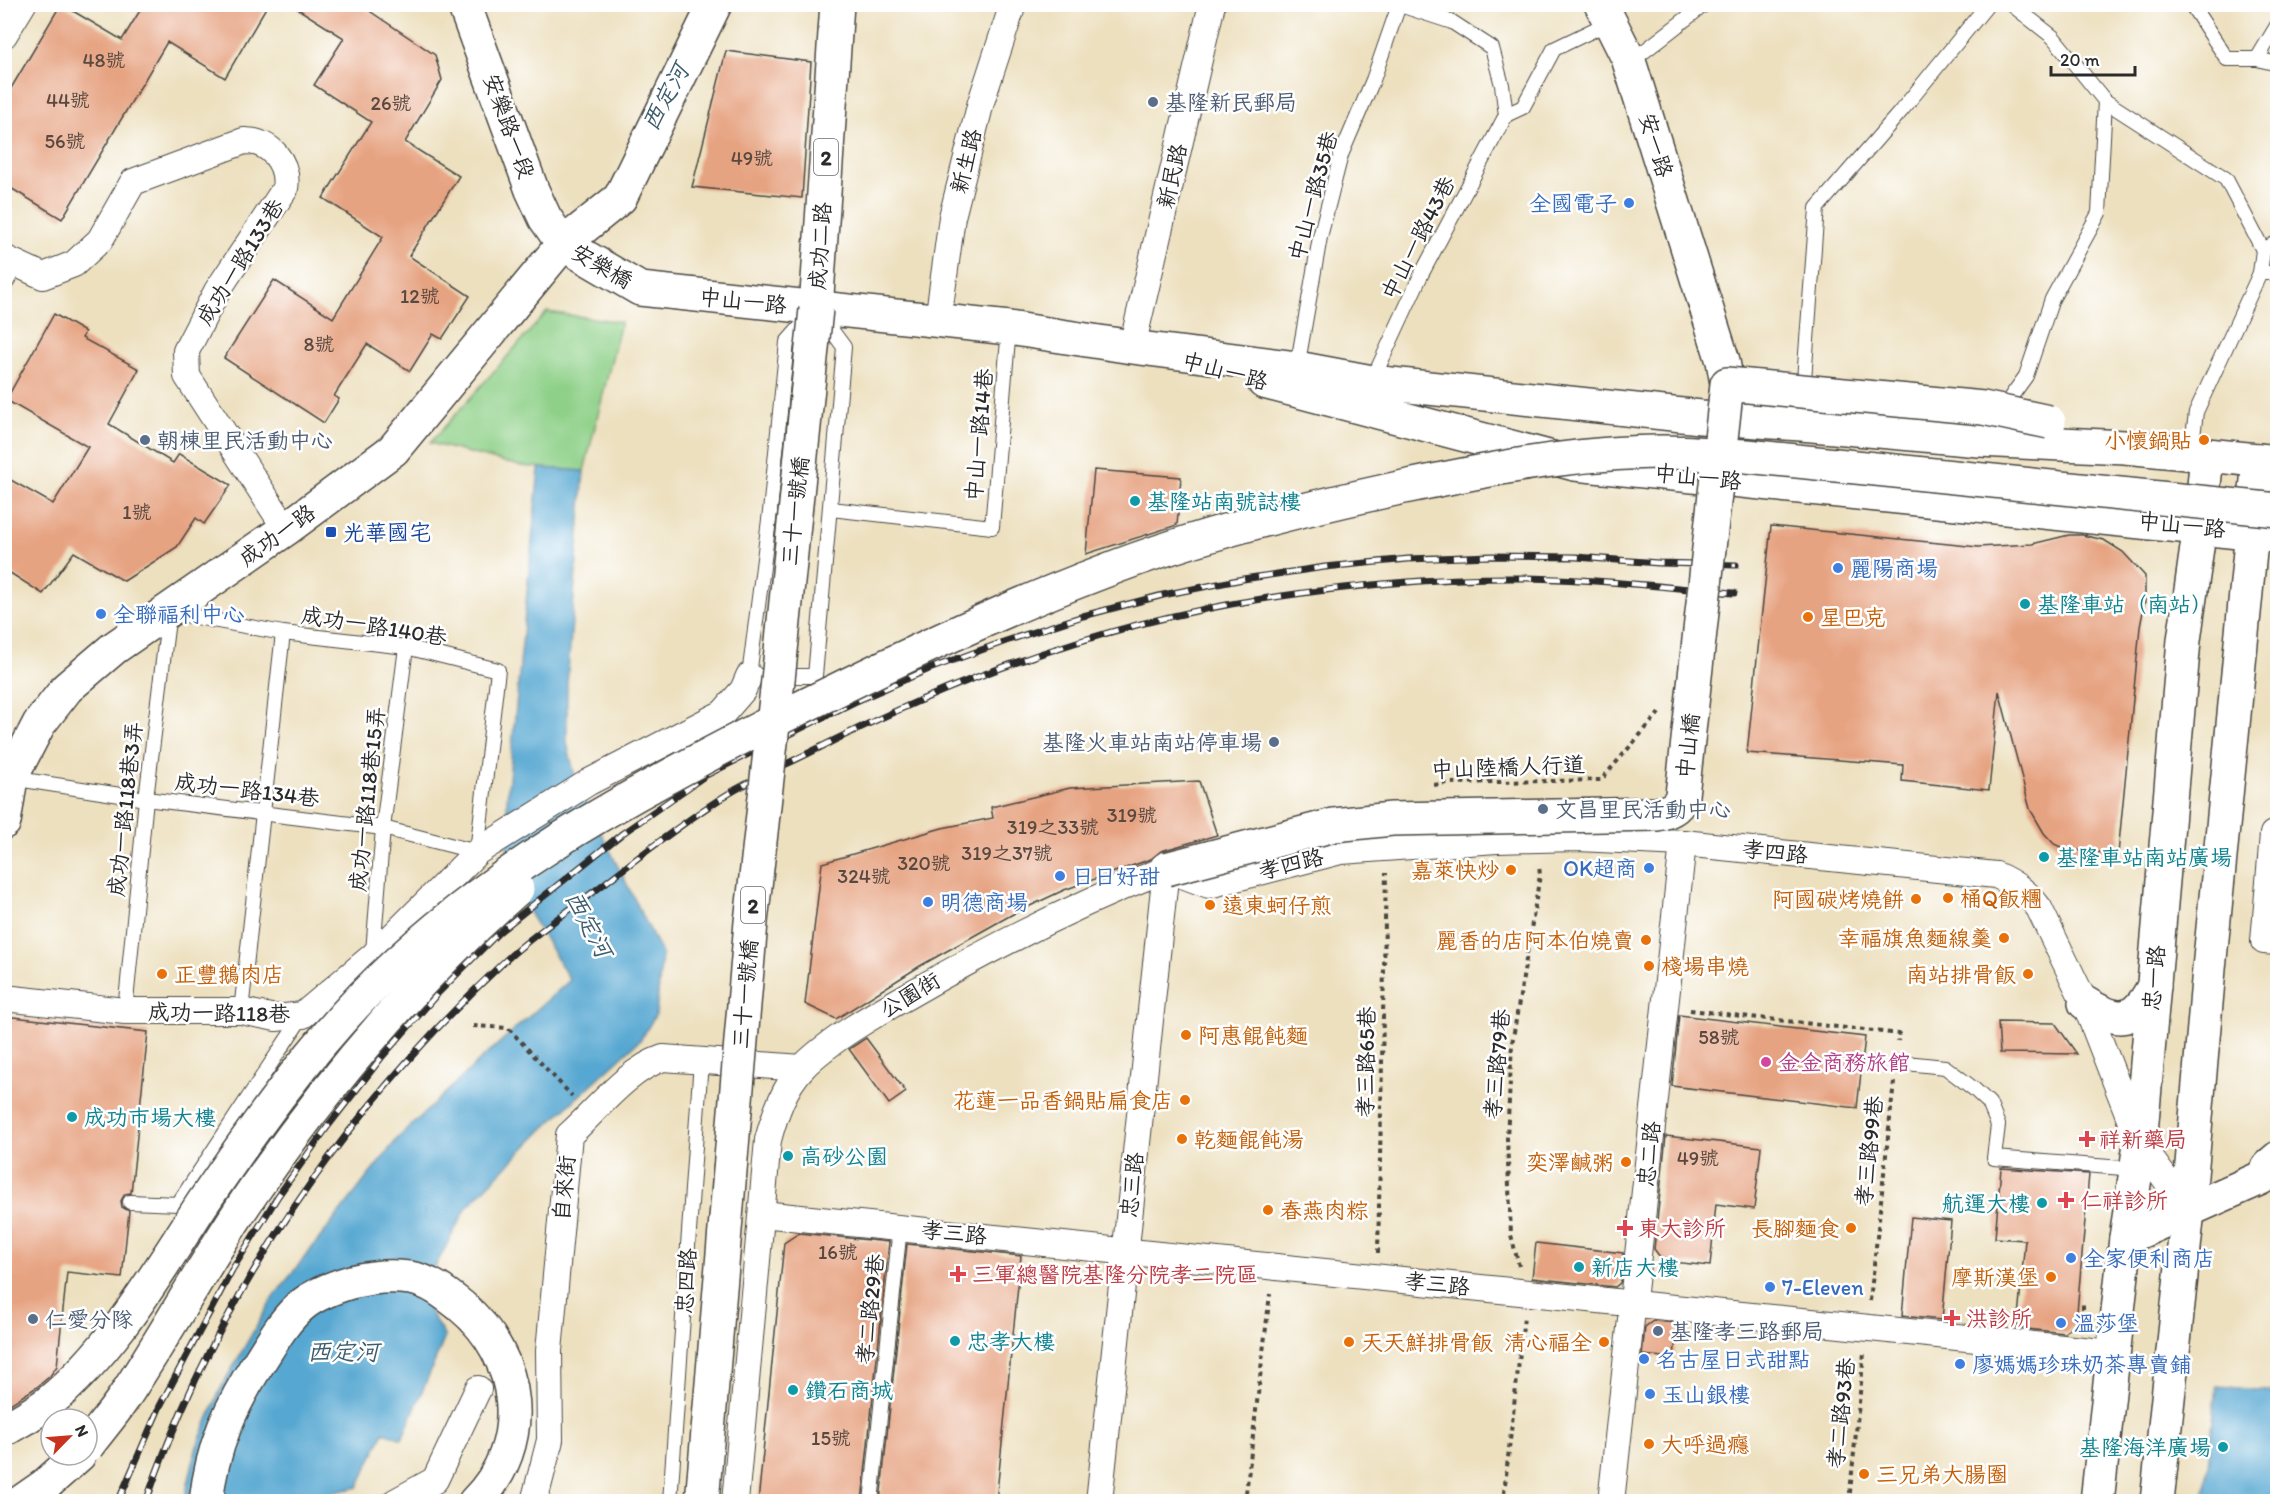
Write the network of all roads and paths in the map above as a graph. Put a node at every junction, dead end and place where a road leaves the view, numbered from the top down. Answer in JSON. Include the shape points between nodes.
{"nodes":[{"id":1,"x":23,"y":4,"type":"edge"},
{"id":2,"x":464,"y":4,"type":"edge"},
{"id":3,"x":715,"y":4,"type":"edge"},
{"id":4,"x":837,"y":4,"type":"edge"},
{"id":5,"x":1013,"y":4,"type":"edge"},
{"id":6,"x":1212,"y":4,"type":"edge"},
{"id":7,"x":1705,"y":4,"type":"edge"},
{"id":8,"x":1988,"y":4,"type":"edge"},
{"id":9,"x":2011,"y":4,"type":"edge"},
{"id":10,"x":2191,"y":4,"type":"edge"},
{"id":11,"x":1398,"y":5,"type":"edge"},
{"id":12,"x":1605,"y":13,"type":"edge"},
{"id":13,"x":2277,"y":24,"type":"edge"},
{"id":14,"x":4,"y":35,"type":"edge"},
{"id":15,"x":1629,"y":58,"type":"junction"},
{"id":16,"x":2257,"y":59,"type":"junction"},
{"id":17,"x":2277,"y":64,"type":"edge"},
{"id":18,"x":2105,"y":101,"type":"junction"},
{"id":19,"x":1506,"y":115,"type":"junction"},
{"id":20,"x":2277,"y":242,"type":"edge"},
{"id":21,"x":568,"y":247,"type":"junction"},
{"id":22,"x":2263,"y":250,"type":"junction"},
{"id":23,"x":8,"y":270,"type":"edge"},
{"id":24,"x":2260,"y":273,"type":"junction"},
{"id":25,"x":2277,"y":273,"type":"edge"},
{"id":26,"x":640,"y":289,"type":"joint"},
{"id":27,"x":816,"y":309,"type":"junction"},
{"id":28,"x":938,"y":321,"type":"junction"},
{"id":29,"x":1009,"y":328,"type":"junction"},
{"id":30,"x":1132,"y":347,"type":"junction"},
{"id":31,"x":1297,"y":368,"type":"junction"},
{"id":32,"x":1372,"y":382,"type":"junction"},
{"id":33,"x":1727,"y":384,"type":"junction"},
{"id":34,"x":1801,"y":424,"type":"junction"},
{"id":35,"x":1986,"y":431,"type":"junction"},
{"id":36,"x":2125,"y":447,"type":"junction"},
{"id":37,"x":2199,"y":454,"type":"junction"},
{"id":38,"x":2268,"y":461,"type":"edge"},
{"id":39,"x":831,"y":509,"type":"junction"},
{"id":40,"x":2277,"y":510,"type":"edge"},
{"id":41,"x":2200,"y":526,"type":"junction"},
{"id":42,"x":286,"y":529,"type":"junction"},
{"id":43,"x":2265,"y":534,"type":"edge"},
{"id":44,"x":169,"y":612,"type":"junction"},
{"id":45,"x":283,"y":633,"type":"junction"},
{"id":46,"x":406,"y":647,"type":"junction"},
{"id":47,"x":749,"y":676,"type":"junction"},
{"id":48,"x":1661,"y":702,"type":"dead end"},
{"id":49,"x":11,"y":778,"type":"junction"},
{"id":50,"x":1424,"y":787,"type":"dead end"},
{"id":51,"x":630,"y":797,"type":"junction"},
{"id":52,"x":146,"y":799,"type":"junction"},
{"id":53,"x":262,"y":814,"type":"junction"},
{"id":54,"x":4,"y":822,"type":"edge"},
{"id":55,"x":383,"y":828,"type":"junction"},
{"id":56,"x":2277,"y":835,"type":"edge"},
{"id":57,"x":1536,"y":838,"type":"junction"},
{"id":58,"x":1683,"y":843,"type":"junction"},
{"id":59,"x":1387,"y":848,"type":"junction"},
{"id":60,"x":477,"y":852,"type":"junction"},
{"id":61,"x":1166,"y":869,"type":"junction"},
{"id":62,"x":2277,"y":942,"type":"edge"},
{"id":63,"x":373,"y":956,"type":"junction"},
{"id":64,"x":2154,"y":986,"type":"junction"},
{"id":65,"x":4,"y":998,"type":"edge"},
{"id":66,"x":2085,"y":1004,"type":"junction"},
{"id":67,"x":1665,"y":1007,"type":"junction"},
{"id":68,"x":125,"y":1011,"type":"junction"},
{"id":69,"x":241,"y":1011,"type":"junction"},
{"id":70,"x":303,"y":1015,"type":"junction"},
{"id":71,"x":473,"y":1026,"type":"dead end"},
{"id":72,"x":701,"y":1061,"type":"junction"},
{"id":73,"x":1896,"y":1062,"type":"junction"},
{"id":74,"x":802,"y":1068,"type":"junction"},
{"id":75,"x":591,"y":1115,"type":"junction"},
{"id":76,"x":2138,"y":1156,"type":"junction"},
{"id":77,"x":2272,"y":1173,"type":"edge"},
{"id":78,"x":130,"y":1202,"type":"dead end"},
{"id":79,"x":2188,"y":1210,"type":"junction"},
{"id":80,"x":762,"y":1214,"type":"junction"},
{"id":81,"x":900,"y":1227,"type":"junction"},
{"id":82,"x":2126,"y":1238,"type":"junction"},
{"id":83,"x":1125,"y":1251,"type":"junction"},
{"id":84,"x":1273,"y":1266,"type":"junction"},
{"id":85,"x":1377,"y":1278,"type":"junction"},
{"id":86,"x":1526,"y":1293,"type":"junction"},
{"id":87,"x":1633,"y":1304,"type":"junction"},
{"id":88,"x":1867,"y":1328,"type":"junction"},
{"id":89,"x":2112,"y":1353,"type":"junction"},
{"id":90,"x":478,"y":1389,"type":"dead end"},
{"id":91,"x":4,"y":1430,"type":"edge"},
{"id":92,"x":99,"y":1430,"type":"edge"},
{"id":93,"x":65,"y":1467,"type":"edge"},
{"id":94,"x":21,"y":1502,"type":"edge"},
{"id":95,"x":206,"y":1502,"type":"edge"},
{"id":96,"x":396,"y":1502,"type":"edge"},
{"id":97,"x":475,"y":1502,"type":"edge"},
{"id":98,"x":534,"y":1502,"type":"edge"},
{"id":99,"x":670,"y":1502,"type":"edge"},
{"id":100,"x":702,"y":1502,"type":"edge"},
{"id":101,"x":735,"y":1502,"type":"edge"},
{"id":102,"x":871,"y":1502,"type":"edge"},
{"id":103,"x":1099,"y":1502,"type":"edge"},
{"id":104,"x":1245,"y":1502,"type":"edge"},
{"id":105,"x":1503,"y":1502,"type":"edge"},
{"id":106,"x":1611,"y":1502,"type":"edge"},
{"id":107,"x":1849,"y":1502,"type":"edge"},
{"id":108,"x":2097,"y":1502,"type":"edge"},
{"id":109,"x":2157,"y":1502,"type":"edge"}],
"edges":[{"from":1,"to":14,"type":"street"},
{"from":2,"to":21,"type":"main road","name":"安樂路一段","via":[[532,190],[545,218]]},
{"from":3,"to":21,"type":"main road","name":"成功一路","via":[[620,198]]},
{"from":4,"to":27,"type":"main road","name":"成功二路","number":"2"},
{"from":5,"to":28,"type":"street","name":"新生路","via":[[981,102],[952,217]]},
{"from":6,"to":30,"type":"street","name":"新民路"},
{"from":7,"to":15,"type":"lane"},
{"from":8,"to":34,"type":"lane","via":[[1817,208]]},
{"from":9,"to":18,"type":"lane","via":[[2053,37]]},
{"from":10,"to":16,"type":"lane","via":[[2227,59]]},
{"from":11,"to":19,"type":"lane","via":[[1452,22],[1492,48]]},
{"from":11,"to":31,"type":"lane","name":"中山一路35巷","via":[[1373,80],[1341,155],[1320,237]]},
{"from":12,"to":15,"type":"main road","name":"安一路"},
{"from":12,"to":19,"type":"lane","via":[[1554,49],[1524,107]]},
{"from":13,"to":16,"type":"lane"},
{"from":15,"to":33,"type":"main road","name":"安一路"},
{"from":16,"to":17,"type":"lane"},
{"from":18,"to":22,"type":"lane","via":[[2226,179]]},
{"from":18,"to":35,"type":"lane","via":[[2099,213],[2052,299],[2026,376]]},
{"from":19,"to":32,"type":"lane","name":"中山一路43巷","via":[[1422,275]]},
{"from":20,"to":22,"type":"lane"},
{"from":21,"to":26,"type":"main road","name":"安樂橋"},
{"from":21,"to":42,"type":"main road","name":"成功一路","via":[[393,450]]},
{"from":22,"to":24,"type":"lane"},
{"from":23,"to":42,"type":"street","name":"成功一路133巷","via":[[43,276],[74,264],[100,240],[133,182],[244,141],[266,145],[282,167],[285,189],[217,291],[186,351],[187,376]]},
{"from":24,"to":25,"type":"lane"},
{"from":24,"to":37,"type":"lane","via":[[2196,412]]},
{"from":26,"to":27,"type":"main road","name":"中山一路"},
{"from":27,"to":28,"type":"main road","name":"中山一路"},
{"from":27,"to":39,"type":"lane","via":[[844,348]]},
{"from":27,"to":47,"type":"lane","via":[[787,342]]},
{"from":27,"to":100,"type":"main road","name":"三十一號橋","number":"2","bridge":true,"via":[[751,922]]},
{"from":28,"to":29,"type":"main road","name":"中山一路"},
{"from":29,"to":30,"type":"main road","name":"中山一路"},
{"from":29,"to":39,"type":"lane","name":"中山一路14巷","via":[[992,527]]},
{"from":30,"to":31,"type":"main road","name":"中山一路"},
{"from":30,"to":41,"type":"main road","name":"中山一路","via":[[1575,464]]},
{"from":31,"to":32,"type":"main road","name":"中山一路"},
{"from":32,"to":34,"type":"main road","name":"中山一路"},
{"from":33,"to":36,"type":"main road","bridge":true,"via":[[1983,408],[2049,422]]},
{"from":33,"to":61,"type":"main road","name":"中山橋","bridge":true,"via":[[1682,795],[1675,808],[1657,814],[1392,819],[1334,825]]},
{"from":34,"to":35,"type":"main road","name":"中山一路"},
{"from":35,"to":36,"type":"main road","name":"中山一路"},
{"from":36,"to":37,"type":"main road","name":"中山一路"},
{"from":37,"to":38,"type":"main road","name":"中山一路"},
{"from":37,"to":41,"type":"main road","name":"忠一路"},
{"from":38,"to":43,"type":"main road"},
{"from":39,"to":47,"type":"lane","via":[[815,676]]},
{"from":40,"to":51,"type":"main road","bridge":true,"via":[[1747,456],[1662,452],[1512,466],[1248,525],[1104,571],[897,660]]},
{"from":41,"to":43,"type":"main road","name":"中山一路"},
{"from":41,"to":64,"type":"main road","name":"忠一路","via":[[2184,640]]},
{"from":42,"to":44,"type":"main road","name":"成功一路"},
{"from":43,"to":79,"type":"main road"},
{"from":44,"to":45,"type":"lane","name":"成功一路140巷"},
{"from":44,"to":49,"type":"main road","name":"成功一路","via":[[114,648],[67,688],[39,724]]},
{"from":44,"to":52,"type":"lane","name":"成功一路118巷3弄"},
{"from":45,"to":46,"type":"lane","name":"成功一路140巷"},
{"from":45,"to":53,"type":"lane"},
{"from":46,"to":55,"type":"lane","name":"成功一路118巷15弄"},
{"from":46,"to":60,"type":"lane","name":"成功一路140巷","via":[[498,670]]},
{"from":47,"to":60,"type":"street","name":"成功一路118巷","via":[[743,690],[723,713],[589,782]]},
{"from":48,"to":50,"type":"path","name":"中山陸橋人行道","bridge":true,"via":[[1659,714],[1601,780],[1447,783]]},
{"from":49,"to":52,"type":"lane","name":"成功一路134巷"},
{"from":49,"to":54,"type":"main road","name":"成功一路"},
{"from":51,"to":91,"type":"main road","bridge":true,"via":[[559,838],[470,901],[364,995],[249,1136],[119,1327],[83,1371],[46,1404]]},
{"from":51,"to":92,"type":"main road","bridge":true,"via":[[488,915],[388,1019],[254,1191]]},
{"from":52,"to":53,"type":"lane","name":"成功一路134巷"},
{"from":52,"to":68,"type":"lane","name":"成功一路118巷3弄"},
{"from":53,"to":55,"type":"lane","name":"成功一路134巷"},
{"from":53,"to":69,"type":"lane"},
{"from":55,"to":60,"type":"lane","name":"成功一路134巷"},
{"from":55,"to":63,"type":"lane","name":"成功一路118巷15弄"},
{"from":56,"to":62,"type":"street","via":[[2274,834],[2264,941]]},
{"from":57,"to":58,"type":"street","name":"孝四路"},
{"from":57,"to":59,"type":"street","name":"孝四路"},
{"from":57,"to":86,"type":"path","name":"孝三路79巷","via":[[1540,875],[1512,1044],[1507,1138],[1511,1235]]},
{"from":58,"to":66,"type":"street","name":"孝四路","via":[[1996,875],[2014,883],[2039,908]]},
{"from":58,"to":67,"type":"street","name":"忠二路"},
{"from":59,"to":61,"type":"street","name":"孝四路","via":[[1341,851],[1209,885]]},
{"from":59,"to":85,"type":"path","name":"孝三路65巷"},
{"from":60,"to":63,"type":"street","name":"成功一路118巷"},
{"from":61,"to":74,"type":"street","name":"公園街","via":[[1111,891],[970,960],[884,1010]]},
{"from":61,"to":83,"type":"street","name":"忠三路"},
{"from":63,"to":70,"type":"street","name":"成功一路118巷"},
{"from":64,"to":66,"type":"main road","via":[[2133,1015],[2105,1014]]},
{"from":64,"to":76,"type":"main road","name":"忠一路"},
{"from":65,"to":68,"type":"street","name":"成功一路118巷"},
{"from":66,"to":76,"type":"street","name":"孝四路"},
{"from":67,"to":73,"type":"path","name":"孝三路99巷","via":[[1899,1034]]},
{"from":67,"to":87,"type":"street","name":"忠二路"},
{"from":68,"to":69,"type":"street","name":"成功一路118巷"},
{"from":69,"to":70,"type":"street","name":"成功一路118巷","via":[[276,1018]]},
{"from":70,"to":78,"type":"lane","via":[[178,1204]]},
{"from":71,"to":75,"type":"path","via":[[508,1028]]},
{"from":72,"to":74,"type":"street","name":"自來街"},
{"from":72,"to":75,"type":"street","name":"自來街","via":[[663,1058],[646,1064]]},
{"from":72,"to":99,"type":"lane","name":"忠四路"},
{"from":73,"to":76,"type":"lane","via":[[1945,1068],[1989,1103],[1998,1125],[1994,1158]]},
{"from":73,"to":88,"type":"path","name":"孝三路99巷"},
{"from":74,"to":80,"type":"street","name":"公園街","via":[[775,1114],[768,1140]]},
{"from":75,"to":98,"type":"street","name":"自來街","via":[[569,1135],[549,1350],[550,1440]]},
{"from":76,"to":79,"type":"street","name":"孝四路"},
{"from":76,"to":82,"type":"main road","name":"忠一路"},
{"from":77,"to":79,"type":"main road"},
{"from":79,"to":82,"type":"main road"},
{"from":79,"to":109,"type":"main road"},
{"from":80,"to":81,"type":"street","name":"孝三路"},
{"from":80,"to":101,"type":"street"},
{"from":81,"to":83,"type":"street","name":"孝三路"},
{"from":81,"to":102,"type":"lane","name":"孝二路29巷"},
{"from":82,"to":89,"type":"main road","name":"忠一路"},
{"from":83,"to":84,"type":"street","name":"孝三路"},
{"from":83,"to":103,"type":"street","name":"忠三路"},
{"from":84,"to":85,"type":"street","name":"孝三路"},
{"from":84,"to":104,"type":"path"},
{"from":85,"to":86,"type":"street","name":"孝三路"},
{"from":86,"to":87,"type":"street","name":"孝三路"},
{"from":86,"to":105,"type":"path"},
{"from":87,"to":88,"type":"street","name":"孝三路"},
{"from":87,"to":106,"type":"street","name":"忠二路"},
{"from":88,"to":89,"type":"street","name":"孝三路"},
{"from":88,"to":107,"type":"path","name":"孝二路93巷"},
{"from":89,"to":108,"type":"main road","name":"忠一路"},
{"from":90,"to":96,"type":"street","via":[[435,1480]]},
{"from":93,"to":94,"type":"main road"},
{"from":95,"to":97,"type":"main road","via":[[215,1454],[239,1393],[291,1317],[319,1294],[387,1276],[411,1278],[446,1294],[480,1324],[504,1361],[513,1405],[509,1449],[489,1488]]}]}
